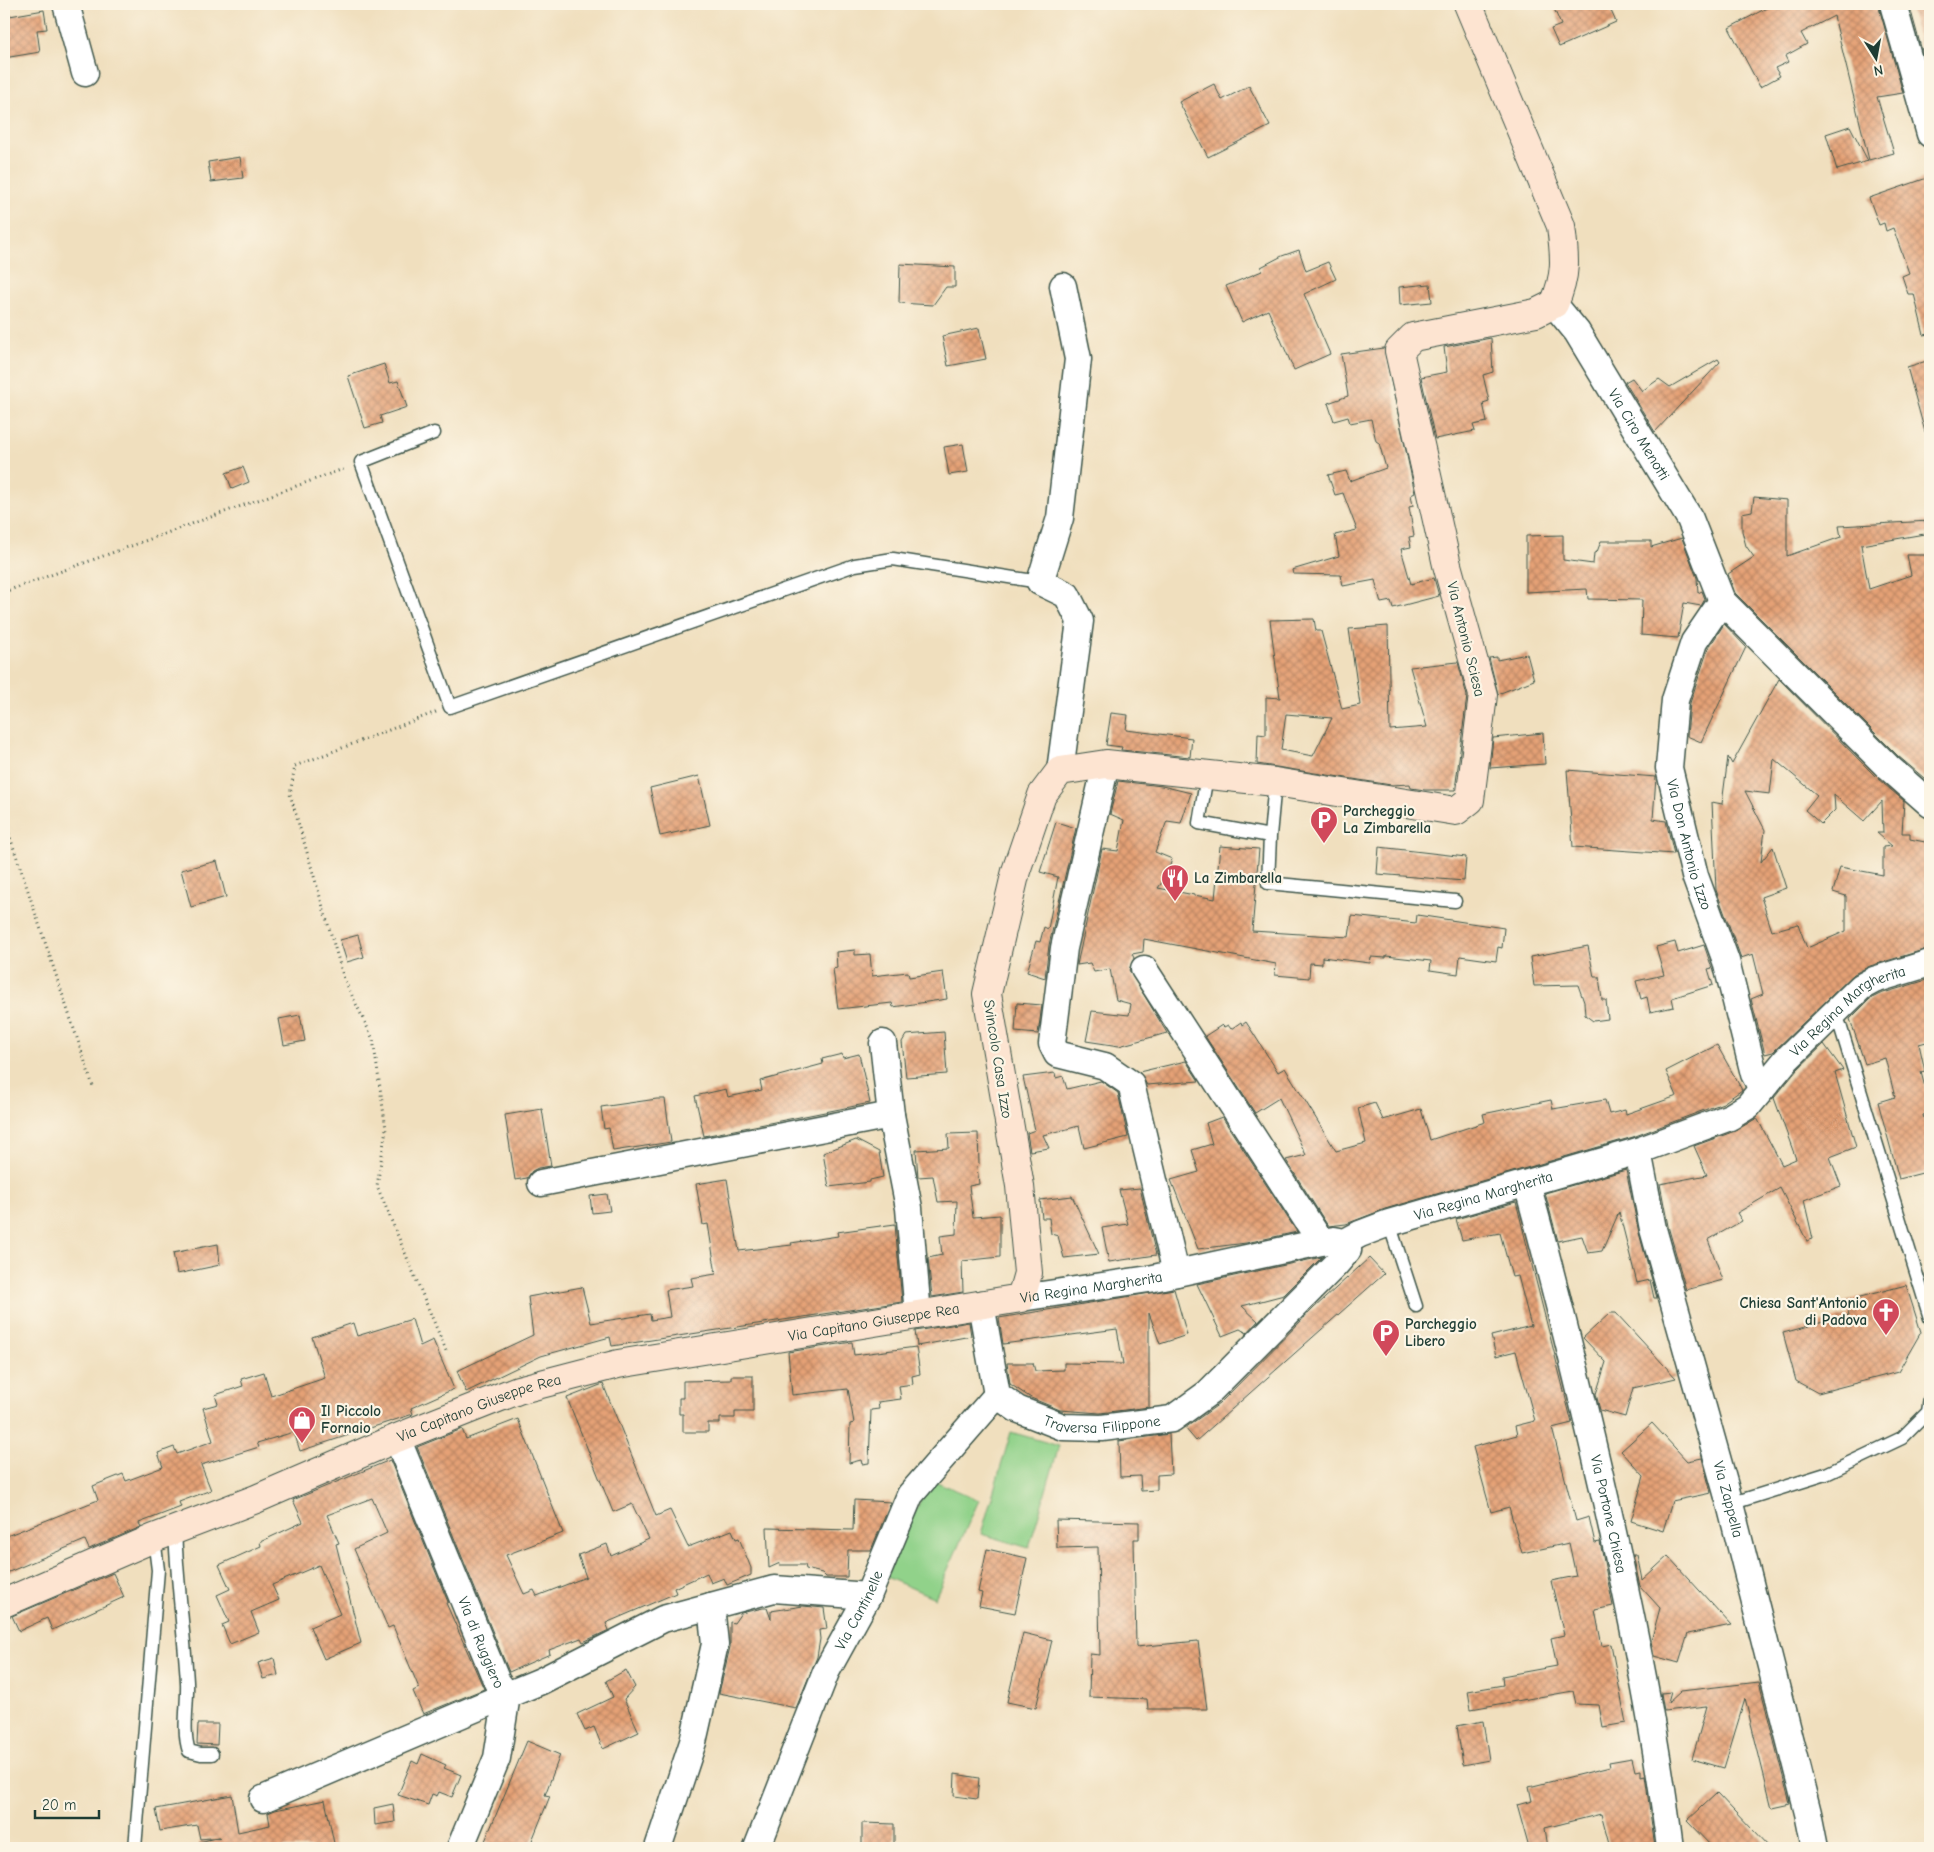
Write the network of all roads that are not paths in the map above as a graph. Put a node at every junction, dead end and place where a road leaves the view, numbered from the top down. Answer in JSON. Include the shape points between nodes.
{"nodes":[{"id":1,"x":66,"y":4,"type":"edge"},
{"id":2,"x":1468,"y":4,"type":"edge"},
{"id":3,"x":1893,"y":4,"type":"edge"},
{"id":4,"x":85,"y":73,"type":"dead end"},
{"id":5,"x":1930,"y":134,"type":"edge"},
{"id":6,"x":1063,"y":286,"type":"dead end"},
{"id":7,"x":1554,"y":304,"type":"junction"},
{"id":8,"x":434,"y":433,"type":"dead end"},
{"id":9,"x":1040,"y":582,"type":"junction"},
{"id":10,"x":1722,"y":601,"type":"junction"},
{"id":11,"x":1106,"y":764,"type":"junction"},
{"id":12,"x":1060,"y":771,"type":"junction"},
{"id":13,"x":1207,"y":775,"type":"junction"},
{"id":14,"x":1274,"y":782,"type":"junction"},
{"id":15,"x":1930,"y":804,"type":"edge"},
{"id":16,"x":1270,"y":836,"type":"junction"},
{"id":17,"x":1455,"y":901,"type":"dead end"},
{"id":18,"x":1930,"y":963,"type":"edge"},
{"id":19,"x":1144,"y":969,"type":"dead end"},
{"id":20,"x":1832,"y":1012,"type":"junction"},
{"id":21,"x":883,"y":1043,"type":"dead end"},
{"id":22,"x":1762,"y":1089,"type":"junction"},
{"id":23,"x":891,"y":1116,"type":"junction"},
{"id":24,"x":1638,"y":1151,"type":"junction"},
{"id":25,"x":541,"y":1184,"type":"dead end"},
{"id":26,"x":1527,"y":1184,"type":"junction"},
{"id":27,"x":1390,"y":1223,"type":"junction"},
{"id":28,"x":1333,"y":1242,"type":"junction"},
{"id":29,"x":1176,"y":1273,"type":"junction"},
{"id":30,"x":1021,"y":1298,"type":"junction"},
{"id":31,"x":981,"y":1304,"type":"junction"},
{"id":32,"x":1416,"y":1306,"type":"dead end"},
{"id":33,"x":918,"y":1314,"type":"junction"},
{"id":34,"x":1930,"y":1318,"type":"edge"},
{"id":35,"x":997,"y":1395,"type":"junction"},
{"id":36,"x":1930,"y":1398,"type":"edge"},
{"id":37,"x":397,"y":1438,"type":"junction"},
{"id":38,"x":1730,"y":1504,"type":"junction"},
{"id":39,"x":165,"y":1534,"type":"junction"},
{"id":40,"x":868,"y":1596,"type":"junction"},
{"id":41,"x":4,"y":1603,"type":"edge"},
{"id":42,"x":710,"y":1606,"type":"junction"},
{"id":43,"x":507,"y":1695,"type":"junction"},
{"id":44,"x":212,"y":1754,"type":"dead end"},
{"id":45,"x":263,"y":1799,"type":"dead end"},
{"id":46,"x":135,"y":1848,"type":"edge"},
{"id":47,"x":460,"y":1848,"type":"edge"},
{"id":48,"x":658,"y":1848,"type":"edge"},
{"id":49,"x":757,"y":1848,"type":"edge"},
{"id":50,"x":1670,"y":1848,"type":"edge"},
{"id":51,"x":1814,"y":1848,"type":"edge"}],
"edges":[{"from":1,"to":4,"type":"street"},
{"from":2,"to":7,"type":"street","via":[[1561,226],[1566,262]]},
{"from":3,"to":5,"type":"street"},
{"from":6,"to":9,"type":"street","via":[[1078,359],[1060,518]]},
{"from":7,"to":10,"type":"street","name":"Via Ciro Menotti","via":[[1577,332],[1690,519]]},
{"from":7,"to":14,"type":"street","name":"Via Antonio Sciesa","via":[[1536,313],[1413,337],[1399,351],[1447,565],[1482,695],[1470,800],[1456,811]]},
{"from":8,"to":9,"type":"lane","via":[[361,462],[450,707],[855,565],[893,559]]},
{"from":9,"to":12,"type":"street","via":[[1066,595],[1080,620]]},
{"from":10,"to":15,"type":"street","name":"Via Ciro Menotti","via":[[1888,767]]},
{"from":10,"to":22,"type":"street","name":"Via Don Antonio Izzo","via":[[1694,642],[1675,700],[1669,768],[1694,876],[1726,961],[1754,1074]]},
{"from":11,"to":12,"type":"street","name":"Via Antonio Sciesa"},
{"from":11,"to":13,"type":"street","name":"Via Antonio Sciesa"},
{"from":11,"to":29,"type":"street","via":[[1064,948],[1052,1044],[1057,1054],[1105,1066],[1130,1084]]},
{"from":12,"to":30,"type":"street","name":"Svincolo Casa Izzo","via":[[1042,794],[1016,871],[987,994],[1020,1186],[1028,1273]]},
{"from":13,"to":14,"type":"street","name":"Via Antonio Sciesa"},
{"from":13,"to":16,"type":"lane","via":[[1199,822]]},
{"from":14,"to":16,"type":"lane"},
{"from":16,"to":17,"type":"lane","via":[[1268,883]]},
{"from":18,"to":20,"type":"street","name":"Via Regina Margherita","via":[[1861,986]]},
{"from":19,"to":28,"type":"street"},
{"from":20,"to":22,"type":"street","name":"Via Regina Margherita"},
{"from":20,"to":34,"type":"lane","via":[[1840,1025]]},
{"from":21,"to":23,"type":"street"},
{"from":22,"to":24,"type":"street","name":"Via Regina Margherita","via":[[1748,1106],[1730,1117]]},
{"from":23,"to":25,"type":"street"},
{"from":23,"to":33,"type":"street","via":[[909,1208]]},
{"from":24,"to":26,"type":"street","name":"Via Regina Margherita"},
{"from":24,"to":38,"type":"street","name":"Via Zappella","via":[[1653,1229]]},
{"from":26,"to":27,"type":"street","name":"Via Regina Margherita"},
{"from":26,"to":50,"type":"street","name":"Via Portone Chiesa","via":[[1580,1386],[1626,1590],[1660,1768]]},
{"from":27,"to":28,"type":"street","name":"Via Regina Margherita"},
{"from":27,"to":32,"type":"lane"},
{"from":28,"to":29,"type":"street","name":"Via Regina Margherita"},
{"from":28,"to":35,"type":"street","name":"Traversa Filippone","via":[[1348,1250],[1336,1264],[1208,1393],[1172,1419],[1102,1428],[1063,1427],[1017,1409]]},
{"from":29,"to":30,"type":"street","name":"Via Regina Margherita"},
{"from":30,"to":31,"type":"street","name":"Via Regina Margherita"},
{"from":31,"to":33,"type":"street","name":"Via Capitano Giuseppe Rea"},
{"from":31,"to":35,"type":"street"},
{"from":33,"to":37,"type":"street","name":"Via Capitano Giuseppe Rea","via":[[618,1364],[518,1390]]},
{"from":35,"to":40,"type":"street","name":"Via Cantinelle","via":[[910,1495]]},
{"from":36,"to":38,"type":"lane","via":[[1928,1412],[1902,1438],[1826,1474]]},
{"from":37,"to":39,"type":"street","name":"Via Capitano Giuseppe Rea"},
{"from":37,"to":43,"type":"street","name":"Via di Ruggiero","via":[[497,1682]]},
{"from":38,"to":51,"type":"street","name":"Via Zappella"},
{"from":39,"to":41,"type":"street","name":"Via Capitano Giuseppe Rea"},
{"from":39,"to":44,"type":"lane","via":[[177,1573],[186,1655],[186,1743],[189,1750]]},
{"from":39,"to":46,"type":"lane","via":[[158,1570]]},
{"from":40,"to":42,"type":"street","name":"Via di Ruggiero","via":[[774,1589]]},
{"from":40,"to":49,"type":"street","name":"Via Cantinelle","via":[[826,1672]]},
{"from":42,"to":43,"type":"street","name":"Via di Ruggiero","via":[[663,1619]]},
{"from":42,"to":48,"type":"street","via":[[715,1644],[693,1742]]},
{"from":43,"to":45,"type":"street"},
{"from":43,"to":47,"type":"street","via":[[497,1758]]}]}
